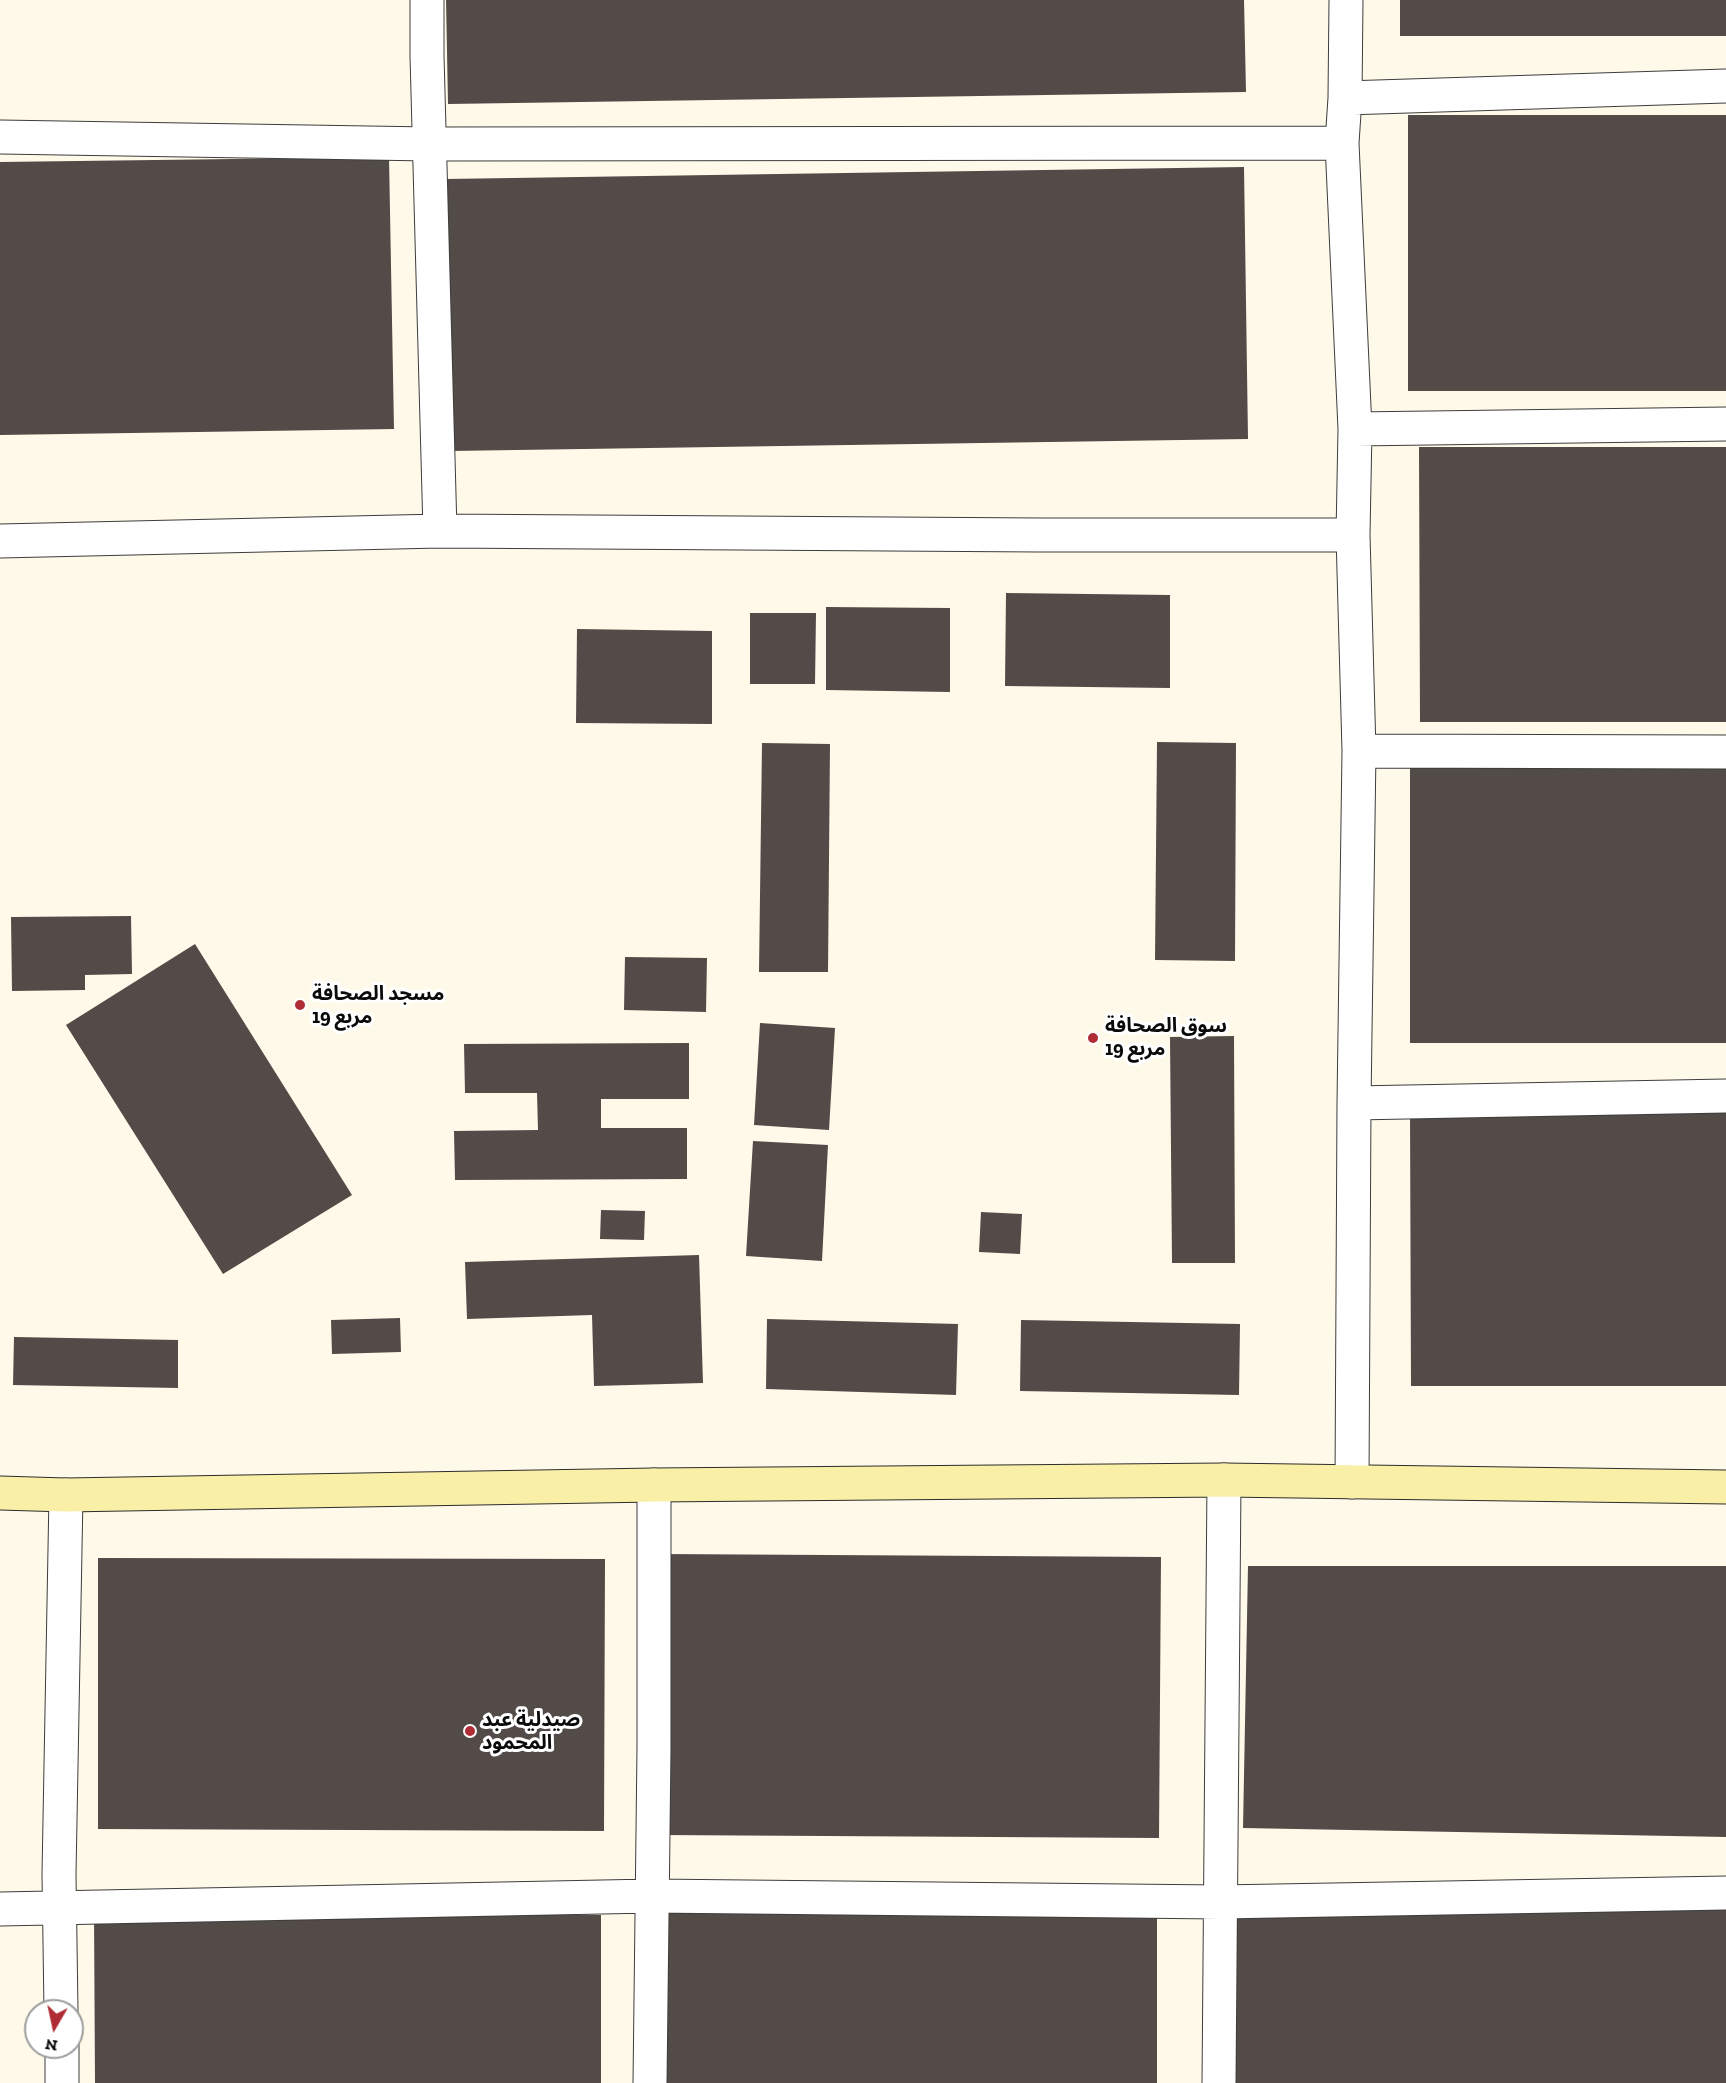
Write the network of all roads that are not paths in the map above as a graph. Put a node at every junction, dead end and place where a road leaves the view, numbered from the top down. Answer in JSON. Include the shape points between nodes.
{"nodes":[{"id":1,"x":427,"y":0,"type":"edge"},
{"id":2,"x":1346,"y":0,"type":"edge"},
{"id":3,"x":1726,"y":86,"type":"edge"},
{"id":4,"x":1345,"y":98,"type":"junction"},
{"id":5,"x":0,"y":136,"type":"edge"},
{"id":6,"x":1342,"y":143,"type":"junction"},
{"id":7,"x":430,"y":144,"type":"junction"},
{"id":8,"x":1726,"y":424,"type":"edge"},
{"id":9,"x":1355,"y":429,"type":"junction"},
{"id":10,"x":440,"y":531,"type":"junction"},
{"id":11,"x":1353,"y":535,"type":"junction"},
{"id":12,"x":0,"y":541,"type":"edge"},
{"id":13,"x":1359,"y":751,"type":"junction"},
{"id":14,"x":1726,"y":752,"type":"edge"},
{"id":15,"x":1726,"y":1096,"type":"edge"},
{"id":16,"x":1354,"y":1103,"type":"junction"},
{"id":17,"x":1224,"y":1480,"type":"junction"},
{"id":18,"x":1352,"y":1482,"type":"junction"},
{"id":19,"x":654,"y":1485,"type":"junction"},
{"id":20,"x":1726,"y":1487,"type":"edge"},
{"id":21,"x":0,"y":1493,"type":"edge"},
{"id":22,"x":66,"y":1495,"type":"junction"},
{"id":23,"x":1726,"y":1893,"type":"edge"},
{"id":24,"x":652,"y":1896,"type":"junction"},
{"id":25,"x":1220,"y":1902,"type":"junction"},
{"id":26,"x":0,"y":1909,"type":"edge"},
{"id":27,"x":59,"y":1909,"type":"junction"},
{"id":28,"x":61,"y":1999,"type":"edge"},
{"id":29,"x":62,"y":2059,"type":"edge"},
{"id":30,"x":62,"y":2083,"type":"edge"},
{"id":31,"x":650,"y":2083,"type":"edge"},
{"id":32,"x":1219,"y":2083,"type":"edge"}],
"edges":[{"from":1,"to":7,"type":"street"},
{"from":2,"to":4,"type":"street"},
{"from":3,"to":4,"type":"street"},
{"from":4,"to":6,"type":"street"},
{"from":5,"to":7,"type":"street"},
{"from":6,"to":7,"type":"street"},
{"from":6,"to":9,"type":"street"},
{"from":7,"to":10,"type":"street"},
{"from":8,"to":9,"type":"street"},
{"from":9,"to":11,"type":"street"},
{"from":10,"to":11,"type":"street"},
{"from":10,"to":12,"type":"street"},
{"from":11,"to":13,"type":"street"},
{"from":13,"to":14,"type":"street"},
{"from":13,"to":16,"type":"street"},
{"from":15,"to":16,"type":"street"},
{"from":16,"to":18,"type":"street"},
{"from":17,"to":18,"type":"street"},
{"from":17,"to":19,"type":"street"},
{"from":17,"to":25,"type":"street"},
{"from":18,"to":20,"type":"street"},
{"from":19,"to":22,"type":"street"},
{"from":19,"to":24,"type":"street"},
{"from":21,"to":22,"type":"street"},
{"from":22,"to":27,"type":"street"},
{"from":23,"to":25,"type":"street"},
{"from":24,"to":25,"type":"street"},
{"from":24,"to":27,"type":"street"},
{"from":24,"to":31,"type":"street"},
{"from":25,"to":32,"type":"street"},
{"from":26,"to":27,"type":"street"},
{"from":27,"to":28,"type":"street"},
{"from":29,"to":30,"type":"street"}]}
